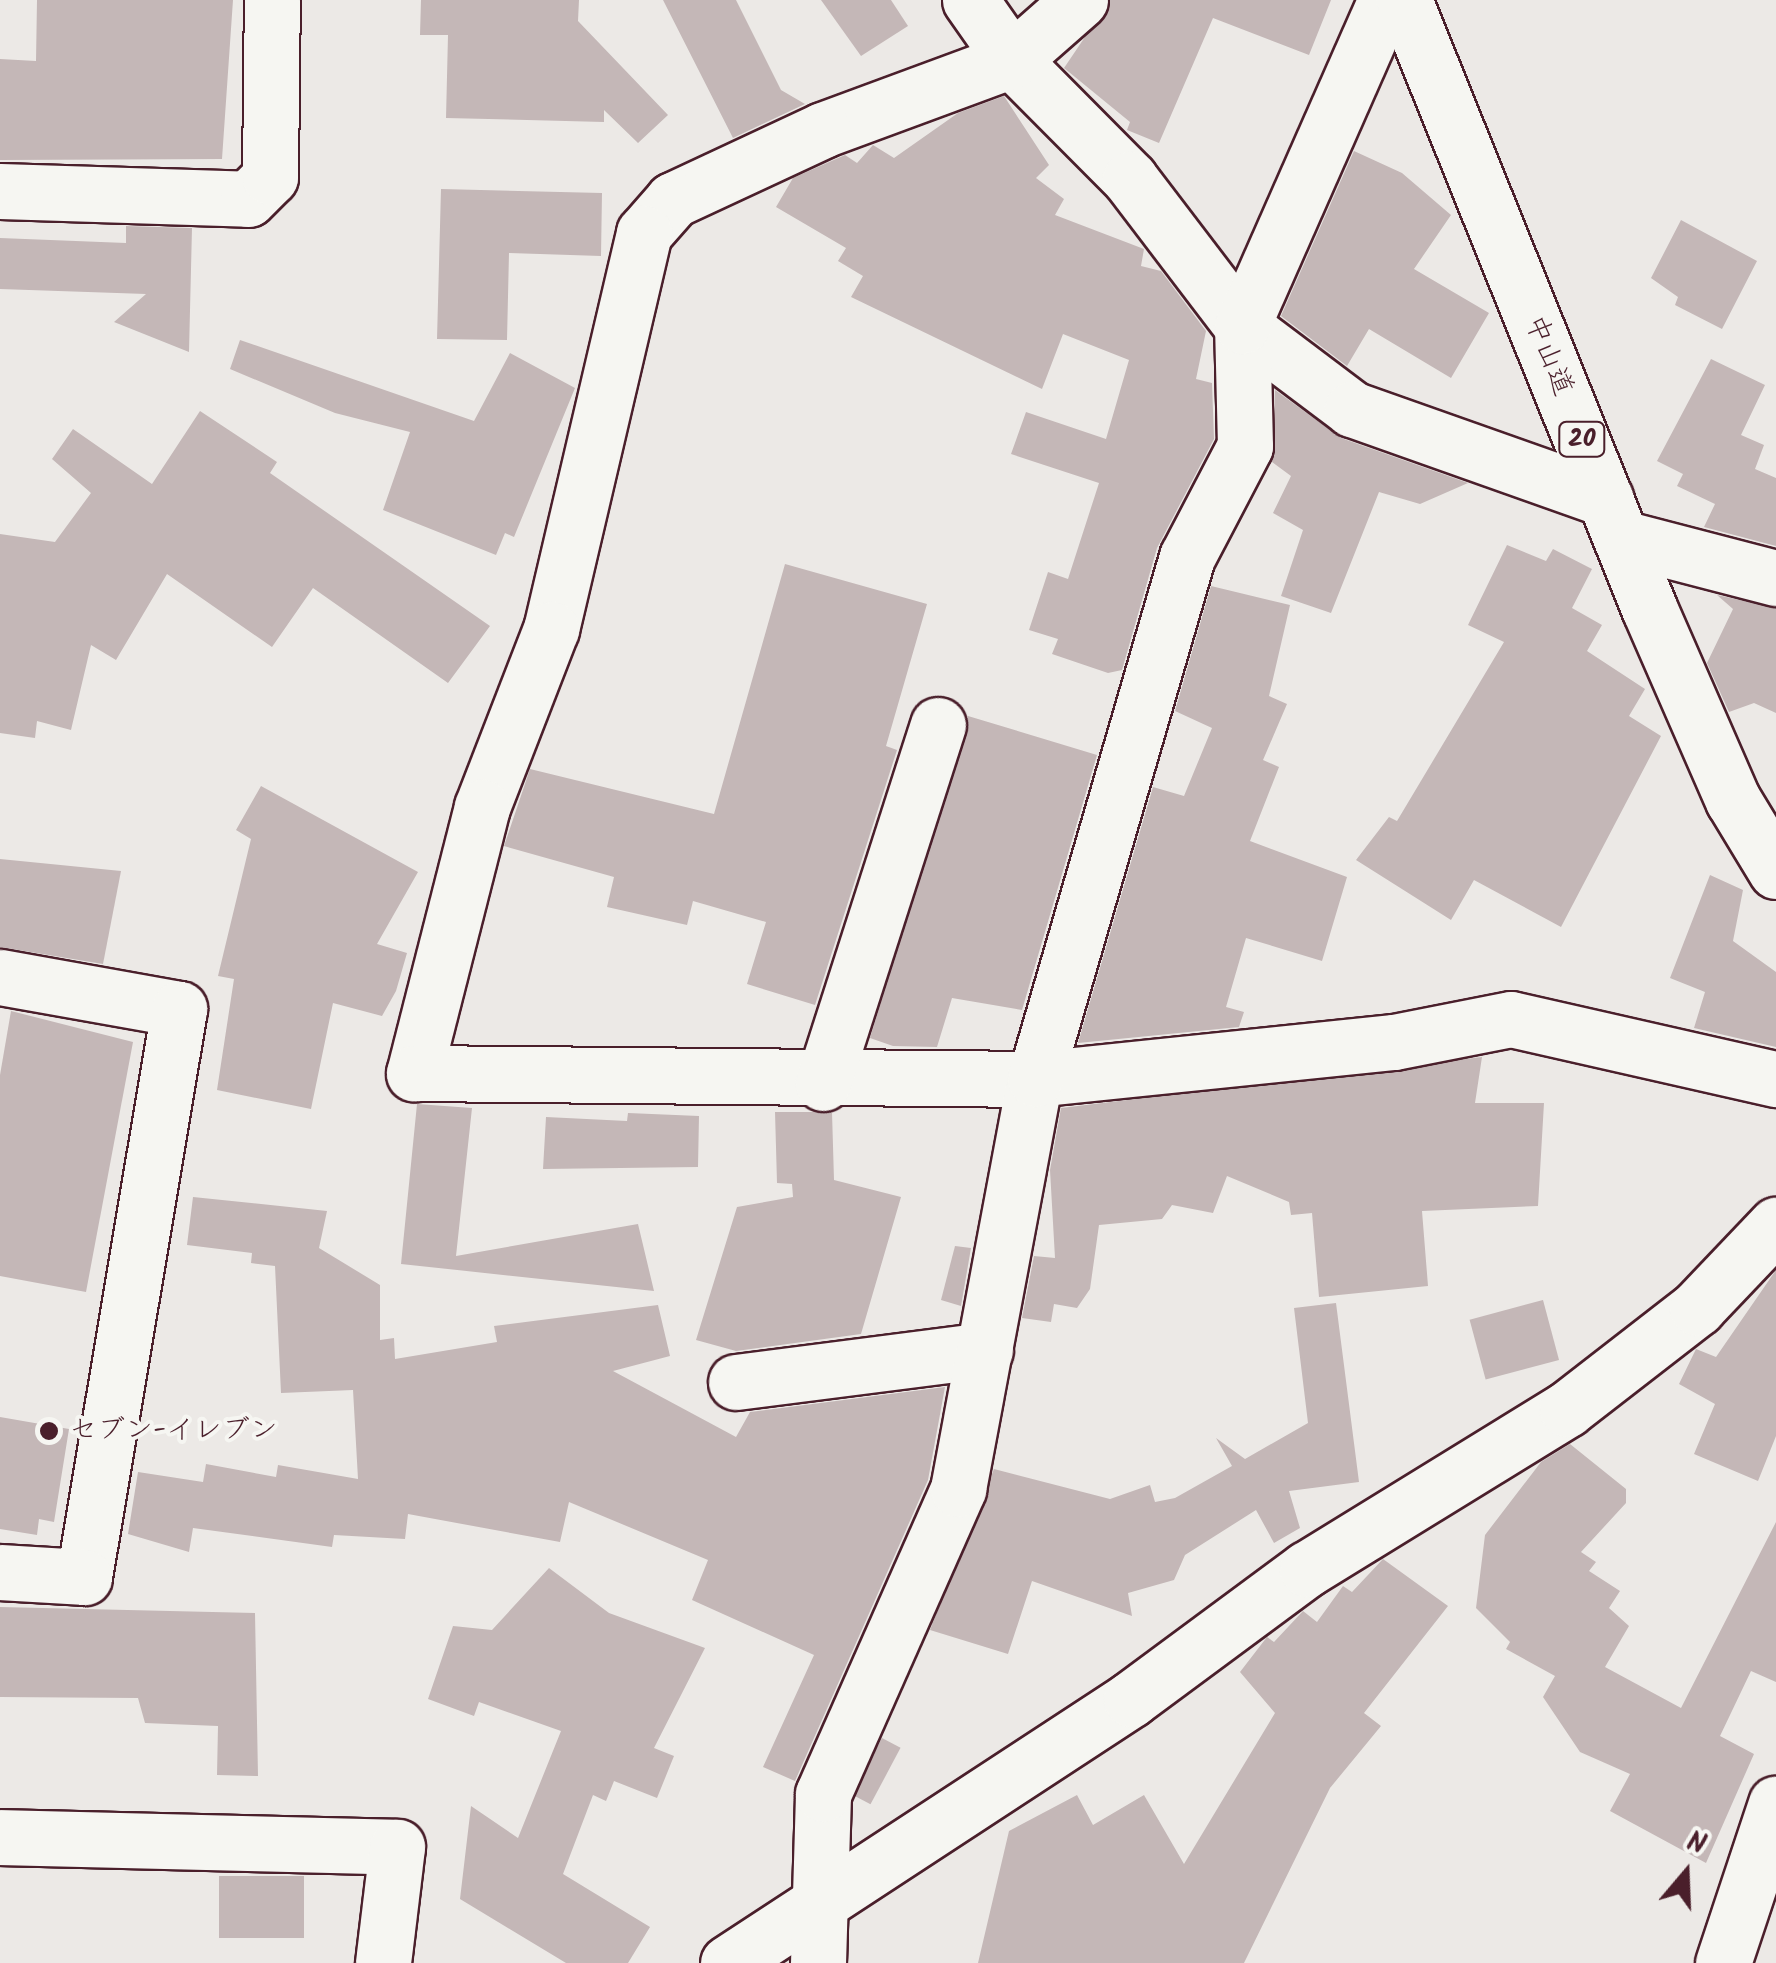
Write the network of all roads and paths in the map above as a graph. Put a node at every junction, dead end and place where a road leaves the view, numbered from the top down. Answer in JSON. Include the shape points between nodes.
{"nodes":[{"id":1,"x":272,"y":0,"type":"edge"},
{"id":2,"x":970,"y":0,"type":"edge"},
{"id":3,"x":1080,"y":0,"type":"edge"},
{"id":4,"x":1386,"y":0,"type":"edge"},
{"id":5,"x":1404,"y":0,"type":"edge"},
{"id":6,"x":1012,"y":60,"type":"junction"},
{"id":7,"x":0,"y":191,"type":"edge"},
{"id":8,"x":1242,"y":326,"type":"junction"},
{"id":9,"x":1614,"y":518,"type":"junction"},
{"id":10,"x":1776,"y":578,"type":"edge"},
{"id":11,"x":938,"y":724,"type":"dead end"},
{"id":12,"x":1776,"y":871,"type":"edge"},
{"id":13,"x":0,"y":977,"type":"edge"},
{"id":14,"x":1035,"y":1079,"type":"junction"},
{"id":15,"x":1776,"y":1080,"type":"edge"},
{"id":16,"x":824,"y":1084,"type":"junction"},
{"id":17,"x":1776,"y":1224,"type":"edge"},
{"id":18,"x":985,"y":1350,"type":"junction"},
{"id":19,"x":736,"y":1382,"type":"dead end"},
{"id":20,"x":0,"y":1572,"type":"edge"},
{"id":21,"x":1776,"y":1804,"type":"edge"},
{"id":22,"x":0,"y":1837,"type":"edge"},
{"id":23,"x":820,"y":1904,"type":"junction"},
{"id":24,"x":384,"y":1963,"type":"edge"},
{"id":25,"x":728,"y":1963,"type":"edge"},
{"id":26,"x":818,"y":1963,"type":"edge"},
{"id":27,"x":1723,"y":1963,"type":"edge"}],
"edges":[{"from":1,"to":7,"type":"main road","via":[[270,177],[248,199]]},
{"from":2,"to":6,"type":"main road"},
{"from":3,"to":6,"type":"main road"},
{"from":4,"to":8,"type":"main road"},
{"from":5,"to":9,"type":"main road","name":"中山道","number":"20"},
{"from":6,"to":8,"type":"main road","via":[[1130,179]]},
{"from":6,"to":16,"type":"main road","via":[[690,192],[644,232],[551,629],[482,808],[414,1073]]},
{"from":8,"to":9,"type":"main road","via":[[1352,409]]},
{"from":8,"to":14,"type":"main road","via":[[1244,446],[1188,557]]},
{"from":9,"to":10,"type":"main road"},
{"from":9,"to":12,"type":"main road","name":"中山道","number":"20","via":[[1733,800]]},
{"from":11,"to":16,"type":"main road"},
{"from":13,"to":20,"type":"main road","via":[[178,1008],[84,1577]]},
{"from":14,"to":15,"type":"main road","via":[[1394,1042],[1511,1019]]},
{"from":14,"to":16,"type":"main road"},
{"from":14,"to":18,"type":"main road"},
{"from":17,"to":23,"type":"main road","via":[[1698,1308],[1566,1409],[1308,1568],[1131,1699]]},
{"from":18,"to":19,"type":"main road"},
{"from":18,"to":23,"type":"main road","via":[[958,1489],[823,1794]]},
{"from":21,"to":27,"type":"main road"},
{"from":22,"to":24,"type":"main road","via":[[397,1847]]},
{"from":23,"to":25,"type":"main road"},
{"from":23,"to":26,"type":"main road"}]}
